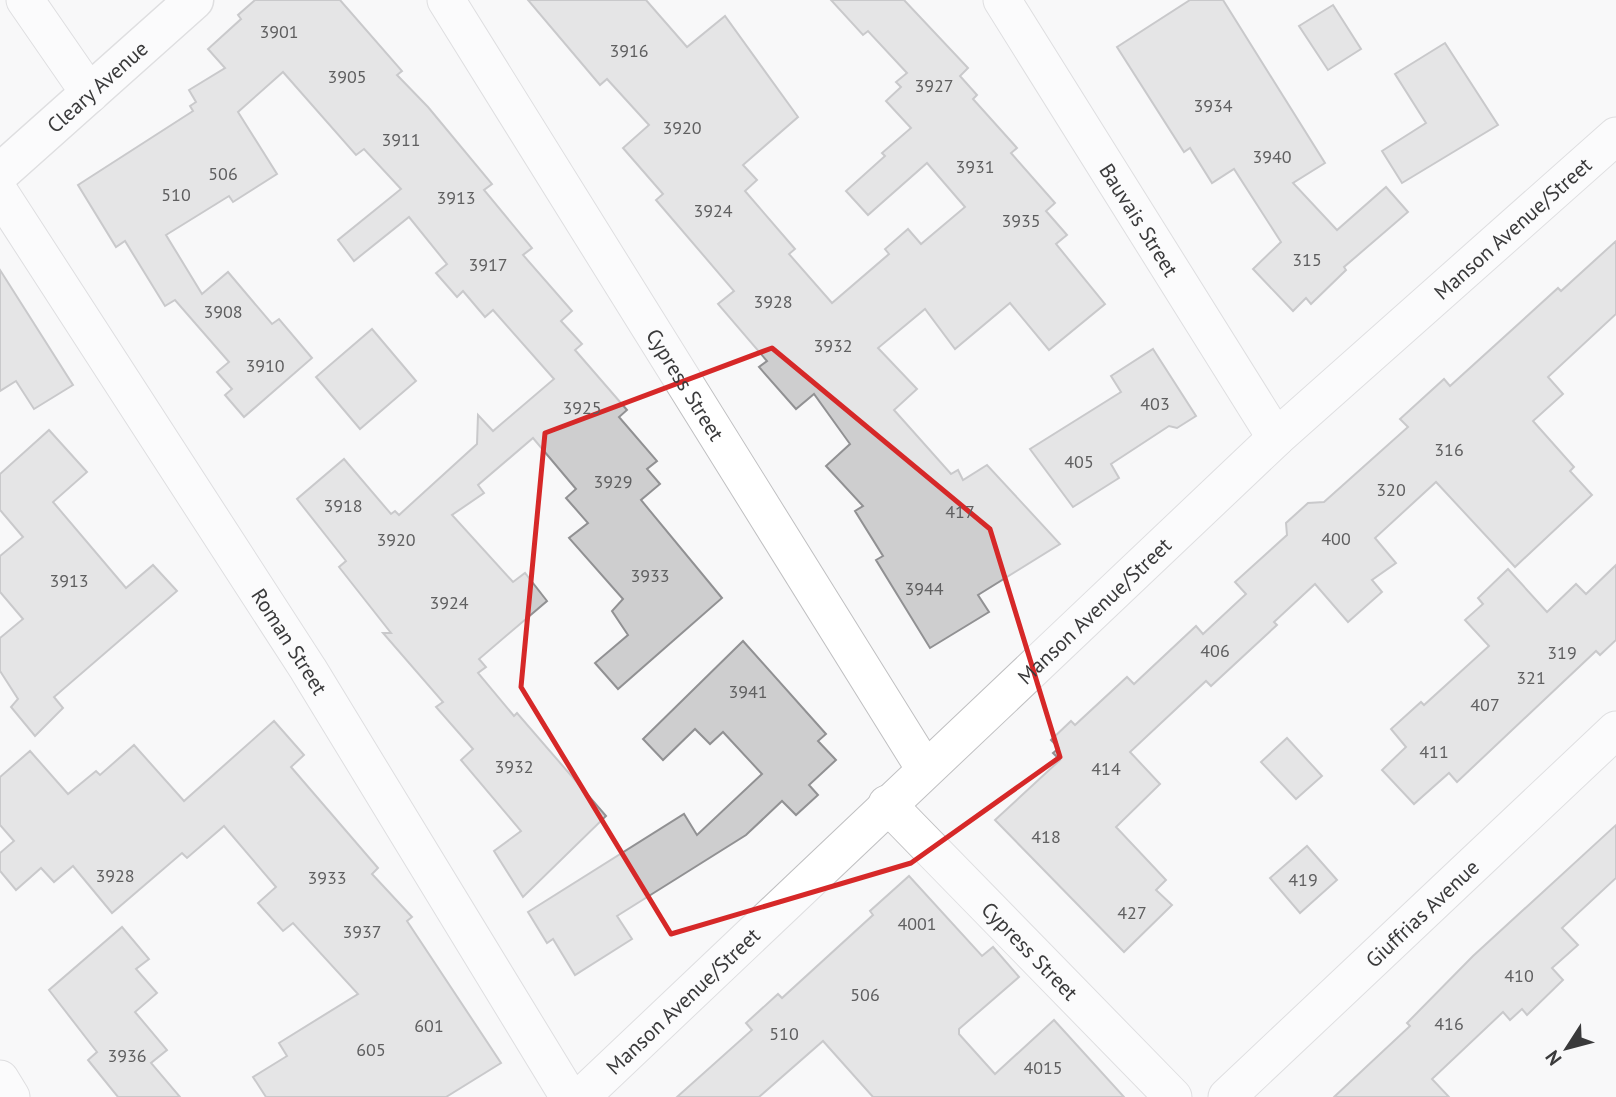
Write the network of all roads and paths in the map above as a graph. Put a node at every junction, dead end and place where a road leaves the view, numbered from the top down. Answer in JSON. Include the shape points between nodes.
{"nodes":[{"id":1,"x":25,"y":0,"type":"edge"},
{"id":2,"x":194,"y":0,"type":"edge"},
{"id":3,"x":446,"y":0,"type":"edge"},
{"id":4,"x":1002,"y":0,"type":"edge"},
{"id":5,"x":90,"y":94,"type":"junction"},
{"id":6,"x":1616,"y":136,"type":"edge"},
{"id":7,"x":0,"y":173,"type":"edge"},
{"id":8,"x":0,"y":193,"type":"edge"},
{"id":9,"x":1276,"y":438,"type":"junction"},
{"id":10,"x":1616,"y":730,"type":"edge"},
{"id":11,"x":925,"y":769,"type":"junction"},
{"id":12,"x":887,"y":804,"type":"junction"},
{"id":13,"x":0,"y":1079,"type":"edge"},
{"id":14,"x":11,"y":1097,"type":"edge"},
{"id":15,"x":569,"y":1097,"type":"edge"},
{"id":16,"x":581,"y":1097,"type":"edge"},
{"id":17,"x":1173,"y":1097,"type":"edge"},
{"id":18,"x":1227,"y":1097,"type":"edge"}],
"edges":[{"from":1,"to":5,"type":"street"},
{"from":2,"to":5,"type":"street","name":"Cleary Avenue"},
{"from":3,"to":11,"type":"street","name":"Cypress Street"},
{"from":4,"to":9,"type":"street","name":"Bauvais Street"},
{"from":5,"to":7,"type":"street","name":"Cleary Avenue"},
{"from":6,"to":9,"type":"street","name":"Manson Avenue/Street"},
{"from":8,"to":15,"type":"street","name":"Roman Street","via":[[308,669]]},
{"from":9,"to":11,"type":"street","name":"Manson Avenue/Street"},
{"from":10,"to":18,"type":"street","name":"Giuffrias Avenue"},
{"from":11,"to":12,"type":"street","name":"Manson Avenue/Street"},
{"from":12,"to":16,"type":"street","name":"Manson Avenue/Street"},
{"from":12,"to":17,"type":"street","name":"Cypress Street"},
{"from":13,"to":14,"type":"street"}]}
